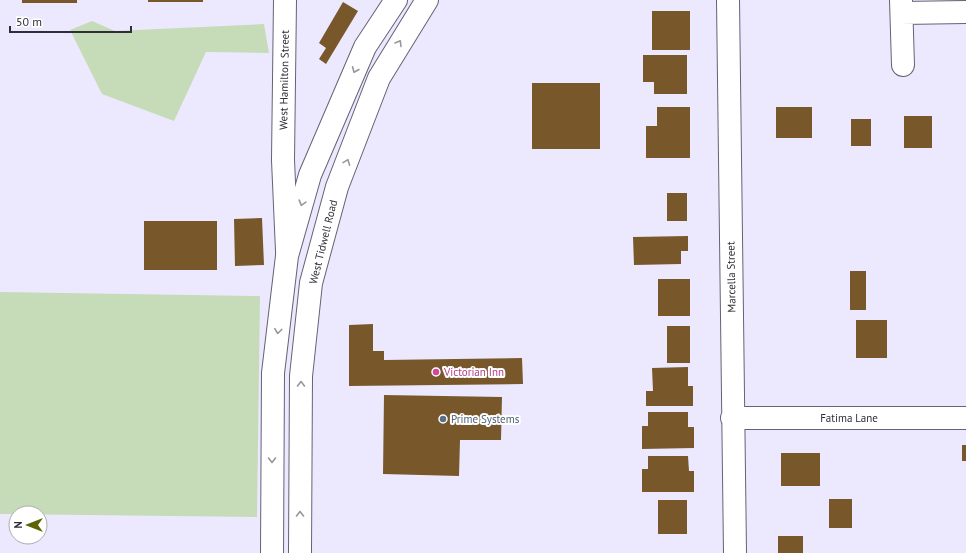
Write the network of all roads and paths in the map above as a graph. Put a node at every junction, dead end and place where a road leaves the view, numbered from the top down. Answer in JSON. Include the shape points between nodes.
{"nodes":[{"id":1,"x":285,"y":0,"type":"edge"},
{"id":2,"x":396,"y":0,"type":"edge"},
{"id":3,"x":427,"y":0,"type":"edge"},
{"id":4,"x":728,"y":0,"type":"edge"},
{"id":5,"x":901,"y":7,"type":"edge"},
{"id":6,"x":966,"y":12,"type":"edge"},
{"id":7,"x":903,"y":65,"type":"dead end"},
{"id":8,"x":283,"y":160,"type":"junction"},
{"id":9,"x":310,"y":175,"type":"junction"},
{"id":10,"x":337,"y":187,"type":"junction"},
{"id":11,"x":287,"y":256,"type":"junction"},
{"id":12,"x":732,"y":418,"type":"junction"},
{"id":13,"x":966,"y":418,"type":"edge"},
{"id":14,"x":301,"y":427,"type":"junction"},
{"id":15,"x":272,"y":428,"type":"junction"},
{"id":16,"x":272,"y":553,"type":"edge"},
{"id":17,"x":300,"y":553,"type":"edge"},
{"id":18,"x":735,"y":553,"type":"edge"}],
"edges":[{"from":1,"to":8,"type":"main road","name":"West Hamilton Street"},
{"from":2,"to":9,"type":"main road","one_way":true,"via":[[365,47]]},
{"from":10,"to":3,"type":"main road","name":"West Tidwell Road","one_way":true,"via":[[379,78]]},
{"from":4,"to":12,"type":"main road","name":"Marcella Street"},
{"from":5,"to":6,"type":"main road"},
{"from":5,"to":7,"type":"main road"},
{"from":8,"to":9,"type":"main road"},
{"from":8,"to":11,"type":"main road","name":"West Hamilton Street"},
{"from":9,"to":10,"type":"main road"},
{"from":9,"to":11,"type":"main road","one_way":true},
{"from":14,"to":10,"type":"main road","name":"West Tidwell Road","one_way":true,"via":[[301,376],[311,283]]},
{"from":11,"to":15,"type":"main road","one_way":true,"via":[[273,373]]},
{"from":12,"to":13,"type":"main road","name":"Fatima Lane"},
{"from":12,"to":18,"type":"main road","name":"Marcella Street"},
{"from":14,"to":15,"type":"main road"},
{"from":17,"to":14,"type":"main road","name":"West Tidwell Road","one_way":true},
{"from":15,"to":16,"type":"main road","one_way":true}]}
